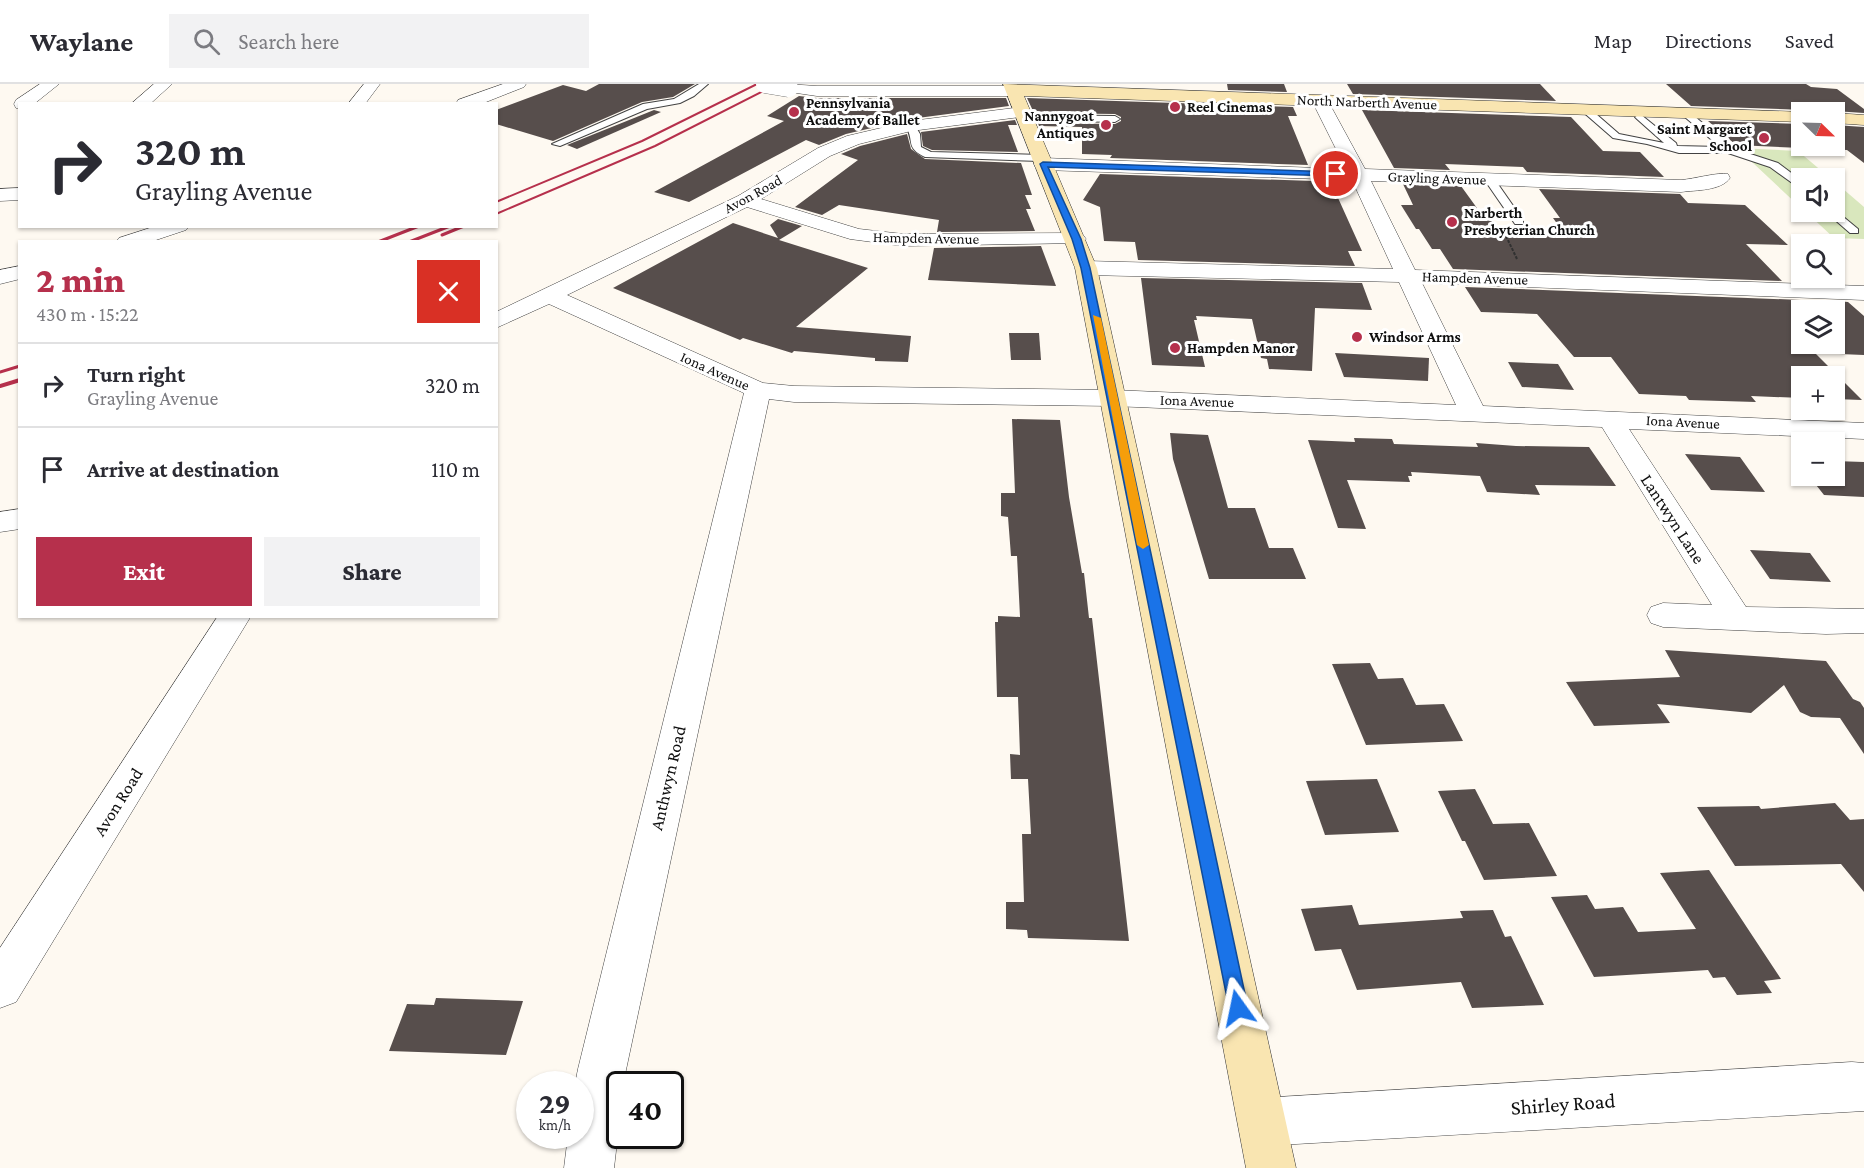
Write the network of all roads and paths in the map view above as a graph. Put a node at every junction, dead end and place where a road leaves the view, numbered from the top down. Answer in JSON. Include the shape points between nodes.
{"nodes":[{"id":1,"x":51,"y":84,"type":"edge"},
{"id":2,"x":164,"y":84,"type":"edge"},
{"id":3,"x":372,"y":84,"type":"edge"},
{"id":4,"x":518,"y":84,"type":"edge"},
{"id":5,"x":704,"y":84,"type":"edge"},
{"id":6,"x":765,"y":84,"type":"edge"},
{"id":7,"x":904,"y":88,"type":"edge"},
{"id":8,"x":1013,"y":88,"type":"edge"},
{"id":9,"x":1080,"y":89,"type":"edge"},
{"id":10,"x":1316,"y":92,"type":"edge"},
{"id":11,"x":24,"y":102,"type":"edge"},
{"id":12,"x":142,"y":102,"type":"edge"},
{"id":13,"x":358,"y":102,"type":"edge"},
{"id":14,"x":469,"y":102,"type":"edge"},
{"id":15,"x":1585,"y":109,"type":"junction"},
{"id":16,"x":1684,"y":112,"type":"junction"},
{"id":17,"x":1023,"y":114,"type":"junction"},
{"id":18,"x":1640,"y":117,"type":"dead end"},
{"id":19,"x":1791,"y":117,"type":"edge"},
{"id":20,"x":1114,"y":119,"type":"dead end"},
{"id":21,"x":1845,"y":119,"type":"edge"},
{"id":22,"x":1864,"y":120,"type":"edge"},
{"id":23,"x":911,"y":126,"type":"junction"},
{"id":24,"x":557,"y":144,"type":"dead end"},
{"id":25,"x":1679,"y":150,"type":"junction"},
{"id":26,"x":1729,"y":150,"type":"junction"},
{"id":27,"x":1042,"y":161,"type":"junction"},
{"id":28,"x":1359,"y":175,"type":"junction"},
{"id":29,"x":1721,"y":178,"type":"dead end"},
{"id":30,"x":1791,"y":178,"type":"edge"},
{"id":31,"x":1490,"y":179,"type":"junction"},
{"id":32,"x":0,"y":195,"type":"edge"},
{"id":33,"x":18,"y":195,"type":"edge"},
{"id":34,"x":745,"y":200,"type":"junction"},
{"id":35,"x":1519,"y":222,"type":"dead end"},
{"id":36,"x":1843,"y":222,"type":"edge"},
{"id":37,"x":172,"y":228,"type":"edge"},
{"id":38,"x":1854,"y":231,"type":"dead end"},
{"id":39,"x":1505,"y":234,"type":"dead end"},
{"id":40,"x":1076,"y":239,"type":"junction"},
{"id":41,"x":133,"y":240,"type":"edge"},
{"id":42,"x":1519,"y":264,"type":"dead end"},
{"id":43,"x":1086,"y":268,"type":"junction"},
{"id":44,"x":18,"y":272,"type":"edge"},
{"id":45,"x":1405,"y":276,"type":"junction"},
{"id":46,"x":0,"y":277,"type":"edge"},
{"id":47,"x":1864,"y":293,"type":"edge"},
{"id":48,"x":550,"y":296,"type":"junction"},
{"id":49,"x":498,"y":320,"type":"edge"},
{"id":50,"x":758,"y":390,"type":"junction"},
{"id":51,"x":1113,"y":398,"type":"junction"},
{"id":52,"x":1473,"y":412,"type":"junction"},
{"id":53,"x":1609,"y":418,"type":"junction"},
{"id":54,"x":1864,"y":431,"type":"edge"},
{"id":55,"x":18,"y":519,"type":"edge"},
{"id":56,"x":0,"y":522,"type":"edge"},
{"id":57,"x":1663,"y":615,"type":"dead end"},
{"id":58,"x":235,"y":618,"type":"edge"},
{"id":59,"x":1737,"y":619,"type":"junction"},
{"id":60,"x":1864,"y":621,"type":"edge"},
{"id":61,"x":0,"y":987,"type":"edge"},
{"id":62,"x":1864,"y":1087,"type":"edge"},
{"id":63,"x":1262,"y":1122,"type":"junction"},
{"id":64,"x":589,"y":1168,"type":"edge"},
{"id":65,"x":1271,"y":1168,"type":"edge"}],
"edges":[{"from":1,"to":11,"type":"street"},
{"from":2,"to":12,"type":"street"},
{"from":3,"to":13,"type":"street"},
{"from":4,"to":14,"type":"street"},
{"from":5,"to":24,"type":"lane","via":[[676,102],[645,106]]},
{"from":6,"to":7,"type":"street","name":"North Narberth Avenue","bridge":true,"via":[[817,91]]},
{"from":7,"to":8,"type":"street","name":"North Narberth Avenue"},
{"from":8,"to":9,"type":"street","name":"North Narberth Avenue"},
{"from":8,"to":17,"type":"street"},
{"from":9,"to":10,"type":"street","name":"North Narberth Avenue"},
{"from":10,"to":15,"type":"street","name":"North Narberth Avenue"},
{"from":10,"to":28,"type":"street"},
{"from":15,"to":16,"type":"street","name":"North Narberth Avenue"},
{"from":15,"to":25,"type":"lane","via":[[1617,136]]},
{"from":16,"to":19,"type":"street","name":"North Narberth Avenue"},
{"from":16,"to":26,"type":"lane"},
{"from":17,"to":20,"type":"lane"},
{"from":17,"to":23,"type":"street","name":"Avon Road"},
{"from":17,"to":27,"type":"street"},
{"from":18,"to":25,"type":"lane"},
{"from":21,"to":22,"type":"street"},
{"from":23,"to":27,"type":"lane","via":[[917,149],[929,155]]},
{"from":23,"to":34,"type":"street","name":"Avon Road","via":[[824,152]]},
{"from":25,"to":26,"type":"lane"},
{"from":26,"to":30,"type":"lane","via":[[1774,165]]},
{"from":27,"to":28,"type":"street","name":"Grayling Avenue"},
{"from":27,"to":40,"type":"street"},
{"from":28,"to":31,"type":"street","name":"Grayling Avenue"},
{"from":28,"to":45,"type":"street"},
{"from":29,"to":31,"type":"street","name":"Grayling Avenue","via":[[1681,186]]},
{"from":31,"to":35,"type":"lane"},
{"from":32,"to":33,"type":"street"},
{"from":34,"to":40,"type":"street","name":"Hampden Avenue","via":[[857,235],[903,240]]},
{"from":34,"to":48,"type":"street","name":"Avon Road"},
{"from":36,"to":38,"type":"lane"},
{"from":37,"to":41,"type":"street"},
{"from":39,"to":42,"type":"path"},
{"from":40,"to":43,"type":"street"},
{"from":43,"to":45,"type":"street","name":"Hampden Avenue"},
{"from":43,"to":51,"type":"street"},
{"from":44,"to":46,"type":"street"},
{"from":45,"to":47,"type":"street","name":"Hampden Avenue"},
{"from":45,"to":52,"type":"street"},
{"from":48,"to":49,"type":"street","name":"Avon Road"},
{"from":48,"to":50,"type":"street","name":"Iona Avenue"},
{"from":50,"to":51,"type":"street","name":"Iona Avenue","via":[[794,394]]},
{"from":50,"to":64,"type":"street","name":"Anthwyn Road","via":[[601,1069]]},
{"from":51,"to":52,"type":"street","name":"Iona Avenue"},
{"from":51,"to":63,"type":"street"},
{"from":52,"to":53,"type":"street","name":"Iona Avenue"},
{"from":53,"to":54,"type":"street","name":"Iona Avenue"},
{"from":53,"to":59,"type":"street","name":"Lantwyn Lane"},
{"from":55,"to":56,"type":"street"},
{"from":57,"to":59,"type":"street"},
{"from":58,"to":61,"type":"street","name":"Avon Road"},
{"from":59,"to":60,"type":"street"},
{"from":62,"to":63,"type":"street","name":"Shirley Road"},
{"from":63,"to":65,"type":"street"}]}
